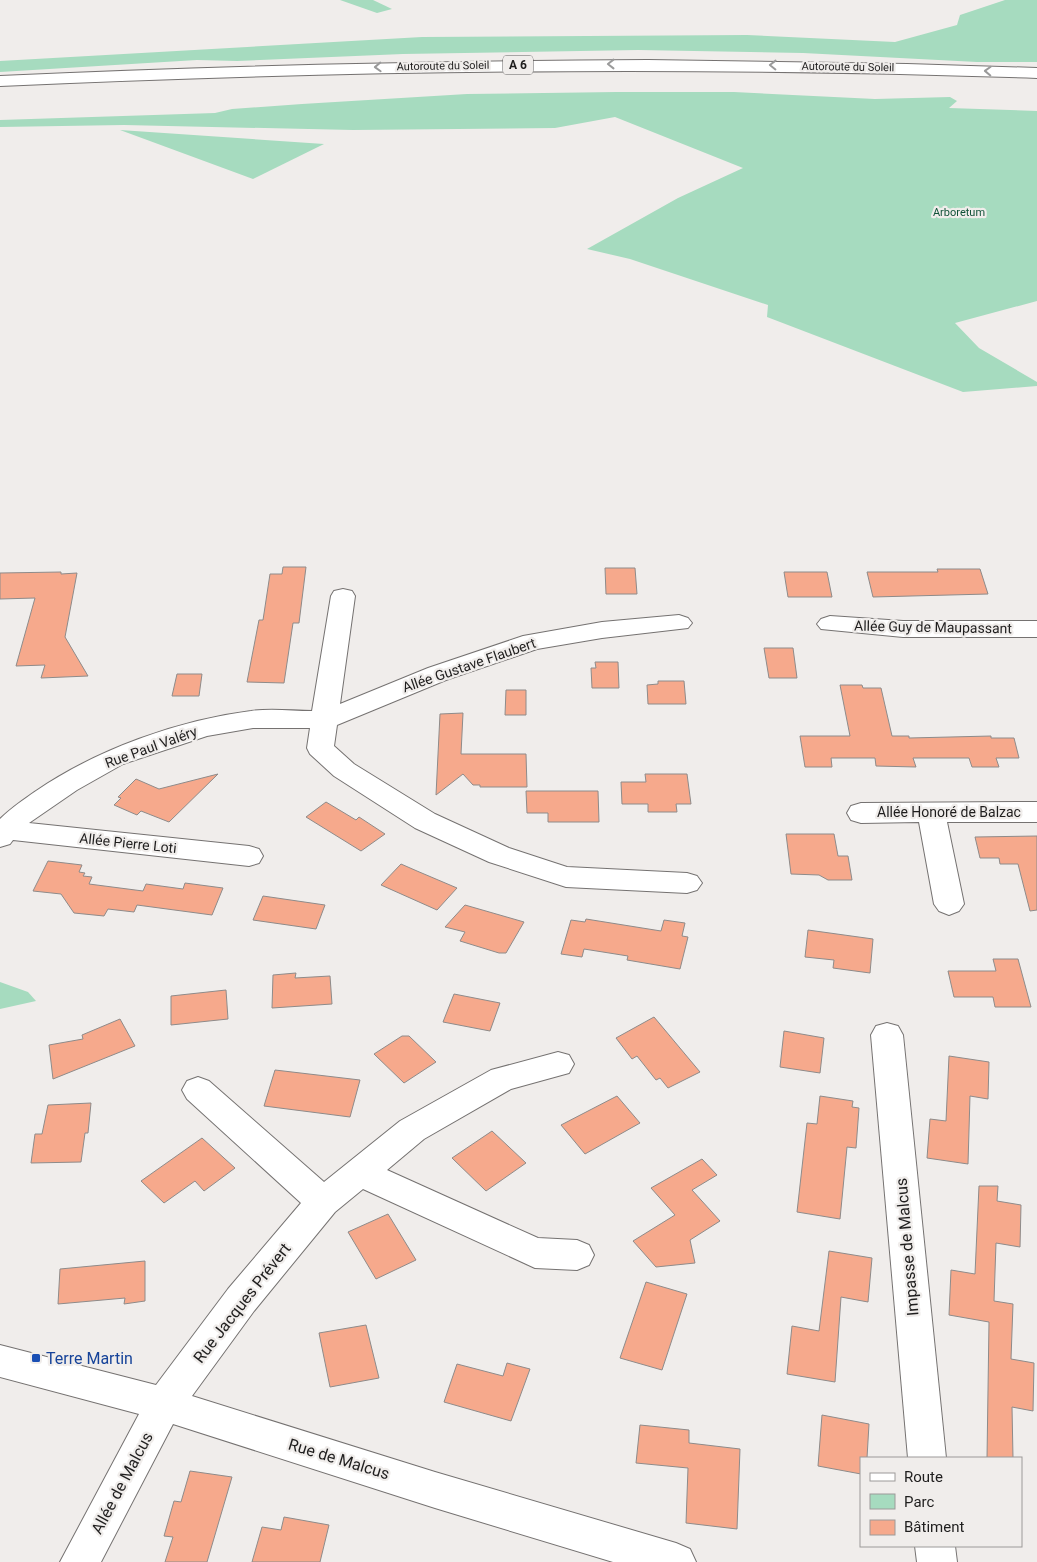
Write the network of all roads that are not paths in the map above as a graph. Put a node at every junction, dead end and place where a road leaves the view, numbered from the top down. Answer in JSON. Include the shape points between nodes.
{"nodes":[{"id":1,"x":1037,"y":73,"type":"edge"},
{"id":2,"x":0,"y":81,"type":"edge"},
{"id":3,"x":1037,"y":86,"type":"edge"},
{"id":4,"x":0,"y":95,"type":"edge"},
{"id":5,"x":343,"y":596,"type":"dead end"},
{"id":6,"x":679,"y":623,"type":"dead end"},
{"id":7,"x":830,"y":624,"type":"dead end"},
{"id":8,"x":1037,"y":629,"type":"edge"},
{"id":9,"x":324,"y":720,"type":"junction"},
{"id":10,"x":931,"y":812,"type":"junction"},
{"id":11,"x":1037,"y":812,"type":"edge"},
{"id":12,"x":861,"y":813,"type":"dead end"},
{"id":13,"x":4,"y":833,"type":"edge"},
{"id":14,"x":249,"y":856,"type":"dead end"},
{"id":15,"x":687,"y":883,"type":"dead end"},
{"id":16,"x":949,"y":904,"type":"dead end"},
{"id":17,"x":886,"y":1035,"type":"dead end"},
{"id":18,"x":558,"y":1064,"type":"dead end"},
{"id":19,"x":198,"y":1090,"type":"dead end"},
{"id":20,"x":361,"y":1173,"type":"junction"},
{"id":21,"x":323,"y":1202,"type":"junction"},
{"id":22,"x":577,"y":1255,"type":"dead end"},
{"id":23,"x":0,"y":1361,"type":"edge"},
{"id":24,"x":164,"y":1404,"type":"junction"},
{"id":25,"x":927,"y":1457,"type":"edge"},
{"id":26,"x":935,"y":1547,"type":"edge"},
{"id":27,"x":80,"y":1562,"type":"edge"},
{"id":28,"x":676,"y":1562,"type":"edge"},
{"id":29,"x":937,"y":1562,"type":"edge"}],
"edges":[{"from":1,"to":2,"type":"main road","name":"Autoroute du Soleil","number":"A 6","one_way":true,"via":[[778,65],[545,64]]},
{"from":3,"to":4,"type":"main road","name":"Autoroute du Soleil","number":"A 6","via":[[770,79],[549,78],[205,86]]},
{"from":5,"to":9,"type":"main road"},
{"from":6,"to":9,"type":"main road","name":"Allée Gustave Flaubert","via":[[602,630],[532,642],[437,674]]},
{"from":7,"to":8,"type":"main road","name":"Allée Guy de Maupassant","via":[[903,629]]},
{"from":9,"to":13,"type":"main road","name":"Rue Paul Valéry","via":[[253,719],[203,728],[113,758],[67,783],[20,816]]},
{"from":9,"to":15,"type":"main road","via":[[320,748],[344,770],[425,822],[499,855],[566,877]]},
{"from":10,"to":11,"type":"main road","name":"Allée Honoré de Balzac"},
{"from":10,"to":12,"type":"main road","name":"Allée Honoré de Balzac"},
{"from":10,"to":16,"type":"main road"},
{"from":13,"to":14,"type":"main road","name":"Allée Pierre Loti"},
{"from":17,"to":25,"type":"main road","name":"Impasse de Malcus"},
{"from":18,"to":20,"type":"main road","name":"Rue Jacques Prévert","via":[[502,1079],[412,1130]]},
{"from":19,"to":21,"type":"main road"},
{"from":20,"to":21,"type":"main road","name":"Rue Jacques Prévert"},
{"from":20,"to":22,"type":"main road","via":[[535,1253]]},
{"from":21,"to":24,"type":"main road","name":"Rue Jacques Prévert","via":[[241,1300]]},
{"from":23,"to":24,"type":"main road","name":"Rue de Malcus"},
{"from":24,"to":27,"type":"main road","name":"Allée de Malcus"},
{"from":24,"to":28,"type":"main road","name":"Rue de Malcus"},
{"from":26,"to":29,"type":"main road"}]}
